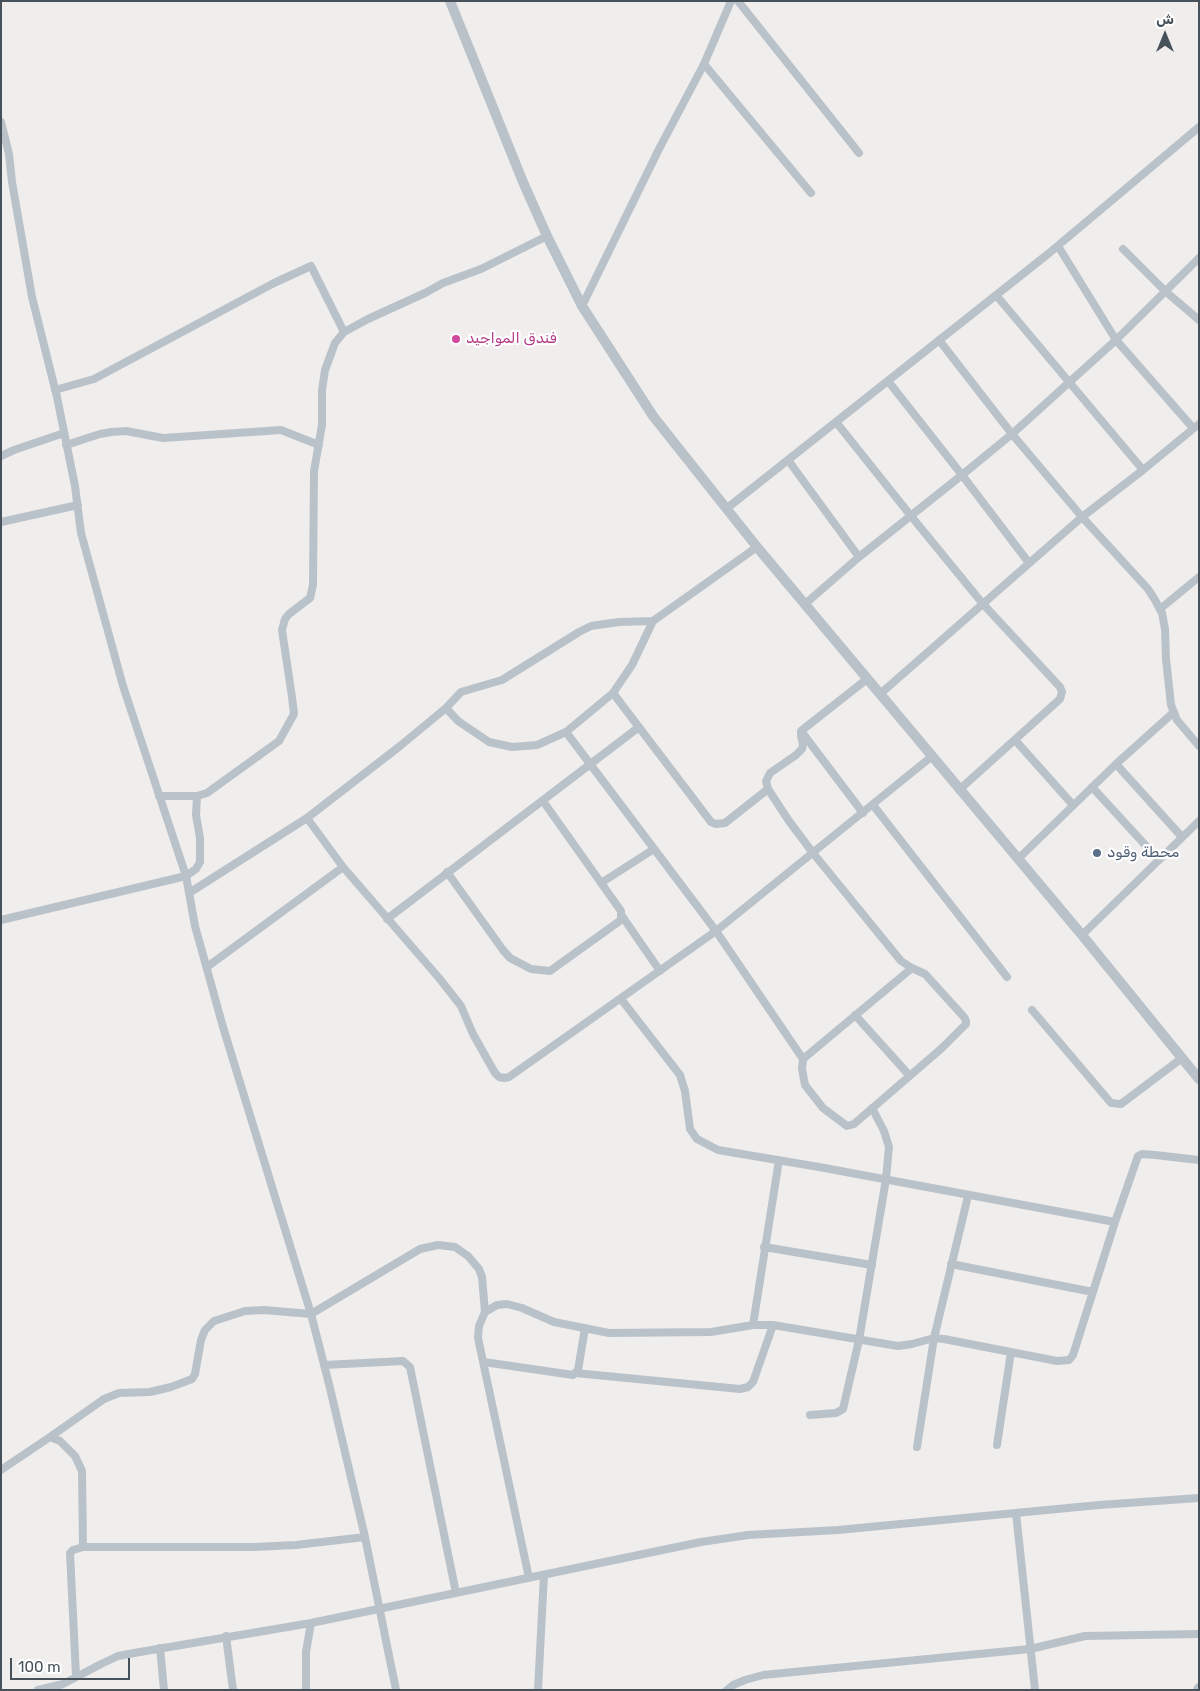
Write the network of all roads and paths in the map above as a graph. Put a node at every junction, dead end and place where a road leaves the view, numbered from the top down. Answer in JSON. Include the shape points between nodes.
{"nodes":[{"id":1,"x":450,"y":1,"type":"edge"},
{"id":2,"x":731,"y":1,"type":"edge"},
{"id":3,"x":738,"y":1,"type":"edge"},
{"id":4,"x":704,"y":64,"type":"junction"},
{"id":5,"x":1,"y":122,"type":"edge"},
{"id":6,"x":1199,"y":127,"type":"edge"},
{"id":7,"x":859,"y":153,"type":"dead end"},
{"id":8,"x":811,"y":192,"type":"dead end"},
{"id":9,"x":547,"y":236,"type":"junction"},
{"id":10,"x":1058,"y":246,"type":"junction"},
{"id":11,"x":1123,"y":249,"type":"dead end"},
{"id":12,"x":1199,"y":258,"type":"edge"},
{"id":13,"x":1165,"y":291,"type":"junction"},
{"id":14,"x":996,"y":295,"type":"junction"},
{"id":15,"x":582,"y":306,"type":"junction"},
{"id":16,"x":1199,"y":320,"type":"edge"},
{"id":17,"x":344,"y":332,"type":"junction"},
{"id":18,"x":940,"y":340,"type":"junction"},
{"id":19,"x":1116,"y":340,"type":"junction"},
{"id":20,"x":888,"y":381,"type":"junction"},
{"id":21,"x":1069,"y":382,"type":"junction"},
{"id":22,"x":55,"y":390,"type":"junction"},
{"id":23,"x":836,"y":422,"type":"junction"},
{"id":24,"x":1196,"y":426,"type":"edge"},
{"id":25,"x":64,"y":433,"type":"junction"},
{"id":26,"x":1012,"y":434,"type":"junction"},
{"id":27,"x":66,"y":445,"type":"junction"},
{"id":28,"x":319,"y":445,"type":"junction"},
{"id":29,"x":1,"y":456,"type":"edge"},
{"id":30,"x":788,"y":460,"type":"junction"},
{"id":31,"x":1143,"y":470,"type":"junction"},
{"id":32,"x":962,"y":475,"type":"junction"},
{"id":33,"x":78,"y":505,"type":"junction"},
{"id":34,"x":726,"y":509,"type":"junction"},
{"id":35,"x":910,"y":516,"type":"junction"},
{"id":36,"x":1082,"y":517,"type":"junction"},
{"id":37,"x":1,"y":522,"type":"edge"},
{"id":38,"x":757,"y":547,"type":"junction"},
{"id":39,"x":859,"y":557,"type":"junction"},
{"id":40,"x":1029,"y":563,"type":"junction"},
{"id":41,"x":1199,"y":576,"type":"edge"},
{"id":42,"x":805,"y":604,"type":"junction"},
{"id":43,"x":982,"y":604,"type":"junction"},
{"id":44,"x":1160,"y":609,"type":"junction"},
{"id":45,"x":654,"y":621,"type":"junction"},
{"id":46,"x":867,"y":679,"type":"junction"},
{"id":47,"x":613,"y":693,"type":"junction"},
{"id":48,"x":880,"y":694,"type":"junction"},
{"id":49,"x":446,"y":708,"type":"junction"},
{"id":50,"x":1174,"y":712,"type":"junction"},
{"id":51,"x":639,"y":727,"type":"junction"},
{"id":52,"x":802,"y":731,"type":"junction"},
{"id":53,"x":566,"y":732,"type":"junction"},
{"id":54,"x":1015,"y":740,"type":"junction"},
{"id":55,"x":1199,"y":746,"type":"edge"},
{"id":56,"x":932,"y":757,"type":"junction"},
{"id":57,"x":1116,"y":764,"type":"junction"},
{"id":58,"x":591,"y":765,"type":"junction"},
{"id":59,"x":1092,"y":787,"type":"junction"},
{"id":60,"x":768,"y":790,"type":"junction"},
{"id":61,"x":960,"y":790,"type":"junction"},
{"id":62,"x":159,"y":796,"type":"junction"},
{"id":63,"x":197,"y":796,"type":"junction"},
{"id":64,"x":543,"y":801,"type":"junction"},
{"id":65,"x":873,"y":805,"type":"junction"},
{"id":66,"x":1073,"y":805,"type":"junction"},
{"id":67,"x":863,"y":813,"type":"junction"},
{"id":68,"x":307,"y":818,"type":"junction"},
{"id":69,"x":1199,"y":821,"type":"edge"},
{"id":70,"x":1182,"y":837,"type":"junction"},
{"id":71,"x":654,"y":849,"type":"junction"},
{"id":72,"x":813,"y":853,"type":"junction"},
{"id":73,"x":1018,"y":859,"type":"junction"},
{"id":74,"x":1159,"y":860,"type":"junction"},
{"id":75,"x":342,"y":867,"type":"junction"},
{"id":76,"x":447,"y":872,"type":"junction"},
{"id":77,"x":186,"y":876,"type":"junction"},
{"id":78,"x":601,"y":883,"type":"junction"},
{"id":79,"x":189,"y":893,"type":"junction"},
{"id":80,"x":622,"y":916,"type":"junction"},
{"id":81,"x":387,"y":919,"type":"junction"},
{"id":82,"x":1,"y":920,"type":"edge"},
{"id":83,"x":716,"y":932,"type":"junction"},
{"id":84,"x":1082,"y":935,"type":"junction"},
{"id":85,"x":206,"y":967,"type":"junction"},
{"id":86,"x":912,"y":968,"type":"junction"},
{"id":87,"x":660,"y":971,"type":"junction"},
{"id":88,"x":1007,"y":977,"type":"dead end"},
{"id":89,"x":621,"y":999,"type":"junction"},
{"id":90,"x":1032,"y":1010,"type":"dead end"},
{"id":91,"x":855,"y":1015,"type":"junction"},
{"id":92,"x":1182,"y":1058,"type":"junction"},
{"id":93,"x":803,"y":1059,"type":"junction"},
{"id":94,"x":909,"y":1075,"type":"junction"},
{"id":95,"x":1199,"y":1079,"type":"edge"},
{"id":96,"x":872,"y":1108,"type":"junction"},
{"id":97,"x":779,"y":1160,"type":"junction"},
{"id":98,"x":1199,"y":1160,"type":"edge"},
{"id":99,"x":886,"y":1179,"type":"junction"},
{"id":100,"x":968,"y":1196,"type":"junction"},
{"id":101,"x":1115,"y":1222,"type":"junction"},
{"id":102,"x":764,"y":1247,"type":"junction"},
{"id":103,"x":952,"y":1264,"type":"junction"},
{"id":104,"x":872,"y":1265,"type":"junction"},
{"id":105,"x":1093,"y":1292,"type":"junction"},
{"id":106,"x":485,"y":1312,"type":"junction"},
{"id":107,"x":311,"y":1314,"type":"junction"},
{"id":108,"x":753,"y":1325,"type":"junction"},
{"id":109,"x":773,"y":1325,"type":"junction"},
{"id":110,"x":585,"y":1328,"type":"junction"},
{"id":111,"x":934,"y":1338,"type":"junction"},
{"id":112,"x":860,"y":1340,"type":"junction"},
{"id":113,"x":1011,"y":1352,"type":"junction"},
{"id":114,"x":484,"y":1362,"type":"junction"},
{"id":115,"x":324,"y":1365,"type":"junction"},
{"id":116,"x":575,"y":1373,"type":"junction"},
{"id":117,"x":810,"y":1415,"type":"dead end"},
{"id":118,"x":50,"y":1437,"type":"junction"},
{"id":119,"x":997,"y":1445,"type":"dead end"},
{"id":120,"x":916,"y":1447,"type":"dead end"},
{"id":121,"x":1,"y":1470,"type":"edge"},
{"id":122,"x":1199,"y":1498,"type":"edge"},
{"id":123,"x":1016,"y":1513,"type":"junction"},
{"id":124,"x":365,"y":1537,"type":"junction"},
{"id":125,"x":82,"y":1547,"type":"junction"},
{"id":126,"x":544,"y":1575,"type":"junction"},
{"id":127,"x":529,"y":1578,"type":"junction"},
{"id":128,"x":456,"y":1593,"type":"junction"},
{"id":129,"x":380,"y":1609,"type":"junction"},
{"id":130,"x":311,"y":1623,"type":"junction"},
{"id":131,"x":1199,"y":1634,"type":"edge"},
{"id":132,"x":226,"y":1636,"type":"junction"},
{"id":133,"x":160,"y":1648,"type":"junction"},
{"id":134,"x":1030,"y":1649,"type":"junction"},
{"id":135,"x":76,"y":1676,"type":"junction"},
{"id":136,"x":38,"y":1690,"type":"edge"},
{"id":137,"x":164,"y":1690,"type":"edge"},
{"id":138,"x":233,"y":1690,"type":"edge"},
{"id":139,"x":306,"y":1690,"type":"edge"},
{"id":140,"x":396,"y":1690,"type":"edge"},
{"id":141,"x":538,"y":1690,"type":"edge"},
{"id":142,"x":727,"y":1690,"type":"edge"},
{"id":143,"x":1035,"y":1690,"type":"edge"}],
"edges":[{"from":1,"to":9,"type":"street"},
{"from":2,"to":4,"type":"street"},
{"from":3,"to":7,"type":"street"},
{"from":4,"to":8,"type":"street"},
{"from":4,"to":15,"type":"street"},
{"from":5,"to":22,"type":"street","via":[[32,297]]},
{"from":6,"to":10,"type":"street"},
{"from":9,"to":15,"type":"street"},
{"from":9,"to":17,"type":"street"},
{"from":10,"to":14,"type":"street"},
{"from":10,"to":19,"type":"street"},
{"from":11,"to":13,"type":"street"},
{"from":12,"to":13,"type":"street"},
{"from":13,"to":16,"type":"street"},
{"from":13,"to":19,"type":"street"},
{"from":14,"to":18,"type":"street"},
{"from":14,"to":21,"type":"street"},
{"from":15,"to":34,"type":"street","via":[[654,416]]},
{"from":17,"to":22,"type":"street","via":[[311,266],[94,379]]},
{"from":17,"to":28,"type":"street","via":[[334,343],[325,370]]},
{"from":18,"to":20,"type":"street"},
{"from":18,"to":26,"type":"street"},
{"from":19,"to":21,"type":"street"},
{"from":19,"to":24,"type":"street"},
{"from":20,"to":23,"type":"street"},
{"from":20,"to":32,"type":"street"},
{"from":21,"to":26,"type":"street"},
{"from":21,"to":31,"type":"street"},
{"from":22,"to":25,"type":"street"},
{"from":23,"to":30,"type":"street"},
{"from":23,"to":35,"type":"street"},
{"from":24,"to":31,"type":"street"},
{"from":25,"to":27,"type":"street"},
{"from":25,"to":29,"type":"street"},
{"from":26,"to":32,"type":"street"},
{"from":26,"to":36,"type":"street"},
{"from":27,"to":28,"type":"street","via":[[111,432],[126,431],[163,438],[281,430]]},
{"from":27,"to":33,"type":"street"},
{"from":28,"to":63,"type":"street","via":[[314,471],[313,585],[310,598],[289,614],[282,630],[294,714],[279,741],[207,793]]},
{"from":30,"to":34,"type":"street"},
{"from":30,"to":39,"type":"street"},
{"from":31,"to":36,"type":"street"},
{"from":32,"to":35,"type":"street"},
{"from":32,"to":40,"type":"street"},
{"from":33,"to":37,"type":"street"},
{"from":33,"to":62,"type":"street","via":[[81,533],[120,678]]},
{"from":34,"to":38,"type":"street"},
{"from":35,"to":39,"type":"street"},
{"from":35,"to":43,"type":"street"},
{"from":36,"to":40,"type":"street"},
{"from":36,"to":44,"type":"street","via":[[1148,589]]},
{"from":38,"to":42,"type":"street"},
{"from":38,"to":45,"type":"street"},
{"from":39,"to":42,"type":"street"},
{"from":40,"to":43,"type":"street"},
{"from":41,"to":44,"type":"street"},
{"from":42,"to":46,"type":"street"},
{"from":43,"to":48,"type":"street"},
{"from":43,"to":54,"type":"street","via":[[1062,692],[1060,699]]},
{"from":44,"to":50,"type":"street"},
{"from":45,"to":47,"type":"street","via":[[632,665]]},
{"from":45,"to":49,"type":"street","via":[[591,626],[502,680],[461,692]]},
{"from":46,"to":48,"type":"street"},
{"from":46,"to":52,"type":"street"},
{"from":47,"to":51,"type":"street"},
{"from":47,"to":53,"type":"street"},
{"from":48,"to":56,"type":"street"},
{"from":49,"to":53,"type":"street","via":[[458,722],[489,742],[512,747],[537,745]]},
{"from":49,"to":68,"type":"street"},
{"from":50,"to":55,"type":"street"},
{"from":50,"to":57,"type":"street"},
{"from":51,"to":58,"type":"street"},
{"from":51,"to":60,"type":"street","via":[[711,822],[725,823]]},
{"from":52,"to":60,"type":"street","via":[[802,749],[770,773],[766,781]]},
{"from":52,"to":67,"type":"street"},
{"from":53,"to":58,"type":"street"},
{"from":54,"to":61,"type":"street"},
{"from":54,"to":66,"type":"street"},
{"from":56,"to":61,"type":"street"},
{"from":56,"to":65,"type":"street"},
{"from":57,"to":59,"type":"street"},
{"from":57,"to":70,"type":"street"},
{"from":58,"to":64,"type":"street"},
{"from":58,"to":71,"type":"street"},
{"from":59,"to":66,"type":"street"},
{"from":59,"to":74,"type":"street"},
{"from":60,"to":72,"type":"street"},
{"from":61,"to":73,"type":"street"},
{"from":62,"to":63,"type":"street"},
{"from":62,"to":77,"type":"street"},
{"from":63,"to":77,"type":"street","via":[[200,862]]},
{"from":64,"to":76,"type":"street"},
{"from":64,"to":78,"type":"street"},
{"from":65,"to":67,"type":"street"},
{"from":65,"to":88,"type":"street"},
{"from":66,"to":73,"type":"street"},
{"from":67,"to":72,"type":"street"},
{"from":68,"to":75,"type":"street"},
{"from":68,"to":79,"type":"street"},
{"from":69,"to":70,"type":"street"},
{"from":70,"to":74,"type":"street"},
{"from":71,"to":78,"type":"street"},
{"from":71,"to":83,"type":"street"},
{"from":72,"to":83,"type":"street"},
{"from":72,"to":86,"type":"street","via":[[900,961]]},
{"from":73,"to":84,"type":"street"},
{"from":74,"to":84,"type":"street"},
{"from":75,"to":81,"type":"street"},
{"from":75,"to":85,"type":"street"},
{"from":76,"to":80,"type":"street","via":[[510,958],[531,969],[550,971],[621,920]]},
{"from":76,"to":81,"type":"street"},
{"from":77,"to":79,"type":"street"},
{"from":77,"to":82,"type":"street"},
{"from":78,"to":80,"type":"street"},
{"from":79,"to":85,"type":"street"},
{"from":80,"to":87,"type":"street"},
{"from":81,"to":89,"type":"street","via":[[461,1006],[472,1034],[499,1077],[509,1077]]},
{"from":83,"to":87,"type":"street"},
{"from":83,"to":93,"type":"street"},
{"from":84,"to":92,"type":"street"},
{"from":85,"to":107,"type":"street"},
{"from":86,"to":91,"type":"street"},
{"from":86,"to":94,"type":"street","via":[[925,974],[966,1022],[942,1048]]},
{"from":87,"to":89,"type":"street"},
{"from":89,"to":97,"type":"street","via":[[680,1075],[690,1129],[698,1138],[718,1150]]},
{"from":90,"to":92,"type":"street","via":[[1111,1103],[1121,1104]]},
{"from":91,"to":93,"type":"street"},
{"from":91,"to":94,"type":"street"},
{"from":92,"to":95,"type":"street"},
{"from":93,"to":96,"type":"street","via":[[805,1085],[823,1108],[840,1122],[847,1126],[854,1124]]},
{"from":94,"to":96,"type":"street"},
{"from":96,"to":99,"type":"street","via":[[889,1147]]},
{"from":97,"to":99,"type":"street"},
{"from":97,"to":102,"type":"street"},
{"from":98,"to":101,"type":"street","via":[[1138,1156]]},
{"from":99,"to":100,"type":"street"},
{"from":99,"to":104,"type":"street"},
{"from":100,"to":101,"type":"street"},
{"from":100,"to":103,"type":"street"},
{"from":101,"to":105,"type":"street"},
{"from":102,"to":104,"type":"street"},
{"from":102,"to":108,"type":"street"},
{"from":103,"to":105,"type":"street"},
{"from":103,"to":111,"type":"street"},
{"from":104,"to":112,"type":"street"},
{"from":105,"to":113,"type":"street","via":[[1073,1355],[1068,1360]]},
{"from":106,"to":107,"type":"street","via":[[479,1269],[455,1247],[438,1245],[420,1249]]},
{"from":106,"to":110,"type":"street","via":[[507,1304],[554,1322]]},
{"from":106,"to":114,"type":"street","via":[[478,1331]]},
{"from":107,"to":115,"type":"street"},
{"from":107,"to":118,"type":"street","via":[[255,1310],[214,1321],[201,1340],[192,1379],[157,1390],[119,1393],[104,1399]]},
{"from":108,"to":109,"type":"street"},
{"from":108,"to":110,"type":"street","via":[[711,1332],[609,1333]]},
{"from":109,"to":112,"type":"street"},
{"from":109,"to":116,"type":"street","via":[[753,1382],[740,1389]]},
{"from":110,"to":116,"type":"street"},
{"from":111,"to":112,"type":"street","via":[[898,1346]]},
{"from":111,"to":113,"type":"street"},
{"from":111,"to":120,"type":"street"},
{"from":112,"to":117,"type":"street","via":[[844,1409],[836,1413]]},
{"from":113,"to":119,"type":"street"},
{"from":114,"to":116,"type":"street"},
{"from":114,"to":127,"type":"street"},
{"from":115,"to":124,"type":"street"},
{"from":115,"to":128,"type":"street","via":[[403,1360],[410,1367]]},
{"from":118,"to":121,"type":"street"},
{"from":118,"to":125,"type":"street","via":[[60,1441],[75,1456],[82,1471]]},
{"from":122,"to":123,"type":"street"},
{"from":123,"to":126,"type":"street","via":[[748,1535]]},
{"from":123,"to":134,"type":"street"},
{"from":124,"to":125,"type":"street","via":[[254,1547]]},
{"from":124,"to":129,"type":"street"},
{"from":125,"to":135,"type":"street","via":[[70,1553]]},
{"from":126,"to":127,"type":"street"},
{"from":126,"to":141,"type":"street"},
{"from":127,"to":128,"type":"street"},
{"from":128,"to":129,"type":"street"},
{"from":129,"to":130,"type":"street"},
{"from":129,"to":140,"type":"street"},
{"from":130,"to":132,"type":"street"},
{"from":130,"to":139,"type":"street","via":[[306,1652]]},
{"from":131,"to":134,"type":"street","via":[[1085,1636]]},
{"from":132,"to":133,"type":"street"},
{"from":132,"to":138,"type":"street"},
{"from":133,"to":135,"type":"street","via":[[118,1656]]},
{"from":133,"to":137,"type":"street"},
{"from":134,"to":142,"type":"street","via":[[764,1675],[745,1680]]},
{"from":134,"to":143,"type":"street"},
{"from":135,"to":136,"type":"street","via":[[63,1684]]}]}
